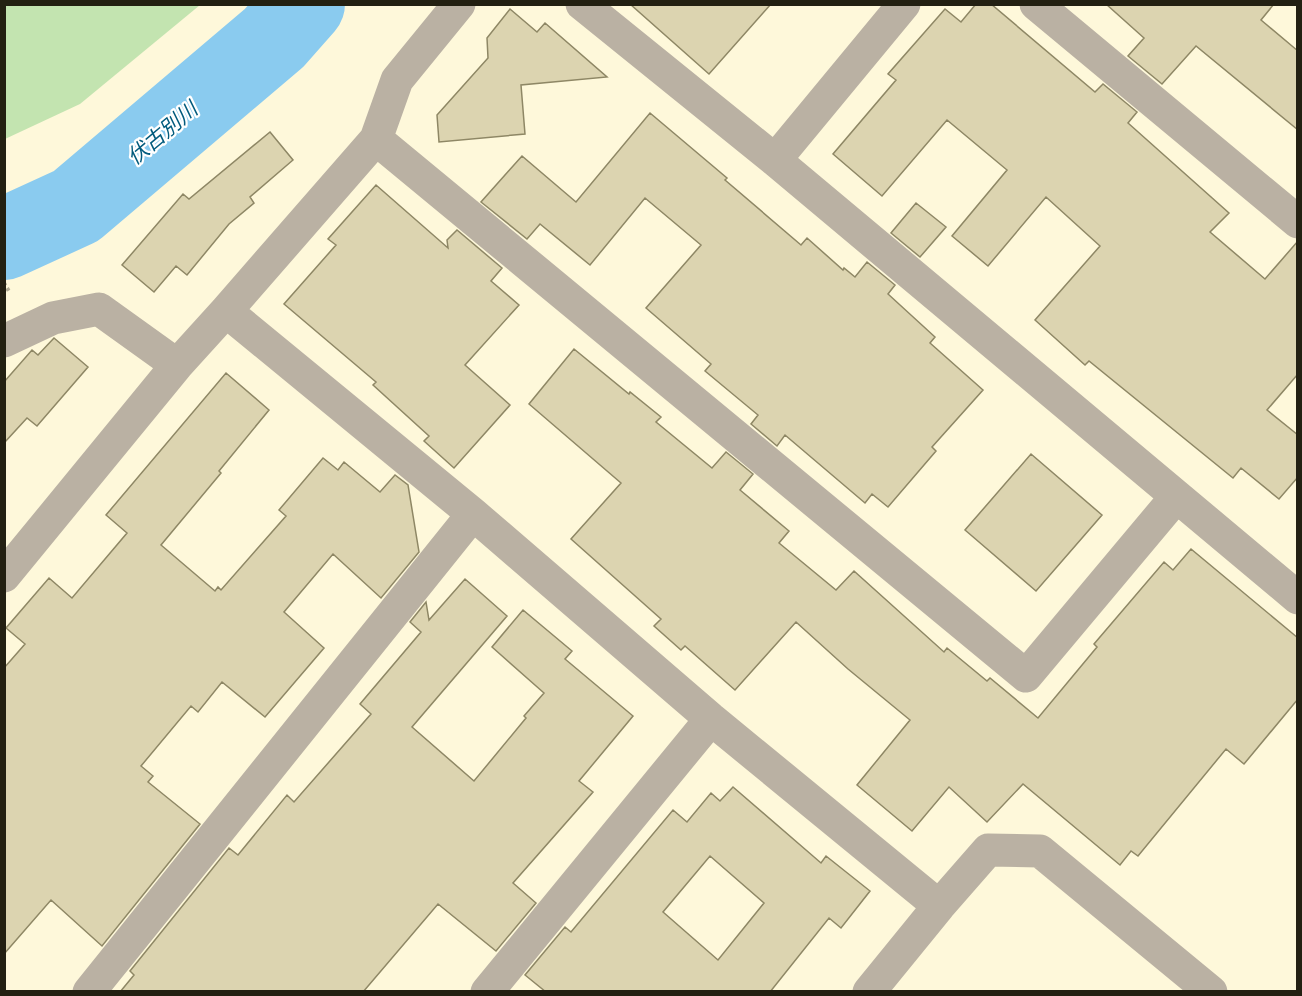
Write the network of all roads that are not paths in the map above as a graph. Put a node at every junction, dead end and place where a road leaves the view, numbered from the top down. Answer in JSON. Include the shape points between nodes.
{"nodes":[{"id":1,"x":459,"y":4,"type":"edge"},
{"id":2,"x":582,"y":4,"type":"edge"},
{"id":3,"x":904,"y":4,"type":"edge"},
{"id":4,"x":1035,"y":4,"type":"edge"},
{"id":5,"x":376,"y":139,"type":"junction"},
{"id":6,"x":775,"y":160,"type":"junction"},
{"id":7,"x":1298,"y":222,"type":"edge"},
{"id":8,"x":226,"y":311,"type":"junction"},
{"id":9,"x":4,"y":341,"type":"edge"},
{"id":10,"x":177,"y":365,"type":"junction"},
{"id":11,"x":1176,"y":497,"type":"junction"},
{"id":12,"x":473,"y":514,"type":"junction"},
{"id":13,"x":4,"y":576,"type":"edge"},
{"id":14,"x":1298,"y":598,"type":"edge"},
{"id":15,"x":711,"y":719,"type":"junction"},
{"id":16,"x":939,"y":906,"type":"junction"},
{"id":17,"x":89,"y":992,"type":"edge"},
{"id":18,"x":487,"y":992,"type":"edge"},
{"id":19,"x":869,"y":992,"type":"edge"},
{"id":20,"x":1211,"y":992,"type":"edge"}],
"edges":[{"from":1,"to":5,"type":"street","via":[[397,80]]},
{"from":2,"to":6,"type":"street"},
{"from":3,"to":6,"type":"street"},
{"from":4,"to":7,"type":"street"},
{"from":5,"to":8,"type":"street"},
{"from":5,"to":11,"type":"street","via":[[1026,676]]},
{"from":6,"to":11,"type":"street"},
{"from":8,"to":10,"type":"street"},
{"from":8,"to":12,"type":"street"},
{"from":9,"to":10,"type":"street","via":[[53,318],[99,309]]},
{"from":10,"to":13,"type":"street"},
{"from":11,"to":14,"type":"street"},
{"from":12,"to":15,"type":"street"},
{"from":12,"to":17,"type":"street"},
{"from":15,"to":16,"type":"street"},
{"from":15,"to":18,"type":"street"},
{"from":16,"to":19,"type":"street"},
{"from":16,"to":20,"type":"street","via":[[988,850],[1040,851]]}]}
